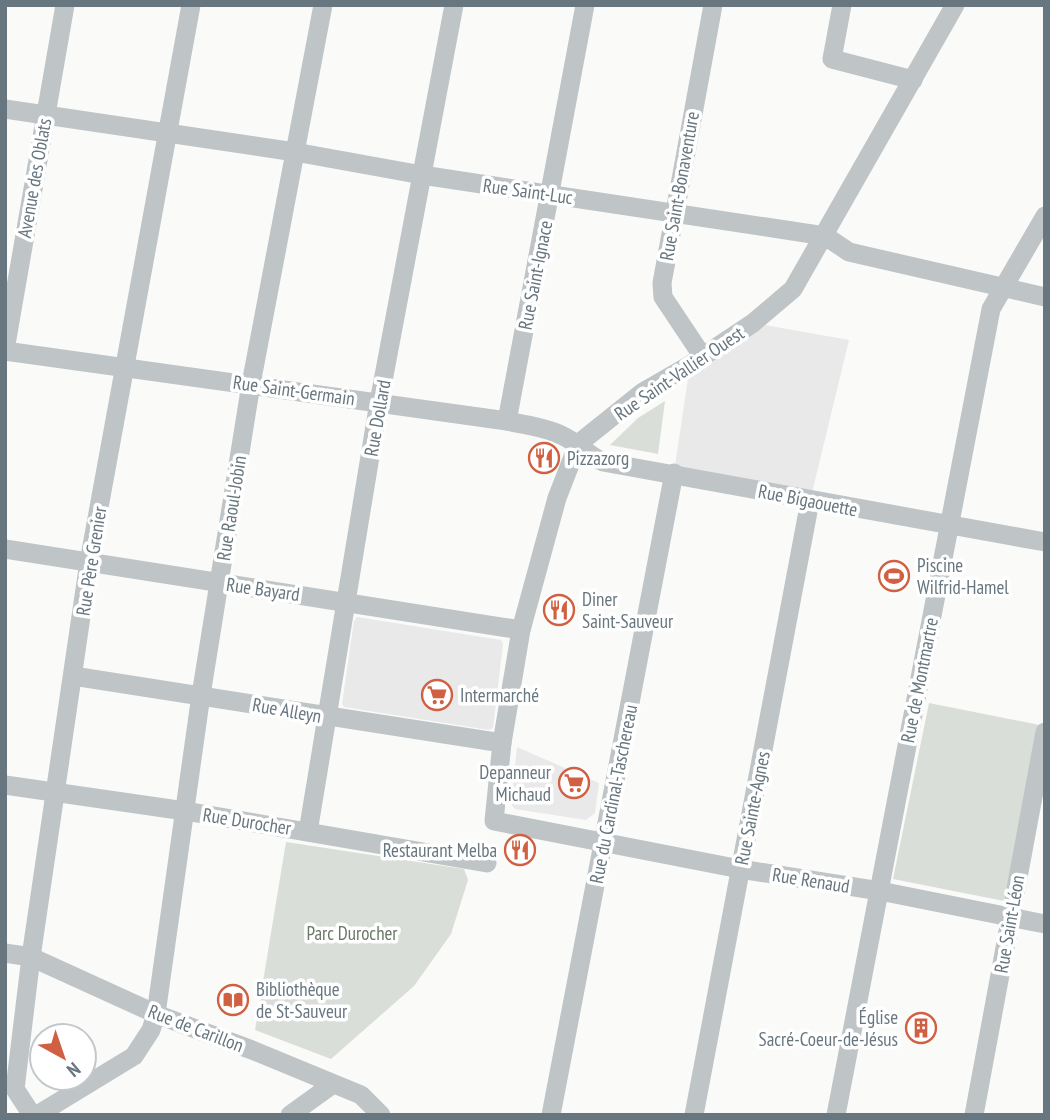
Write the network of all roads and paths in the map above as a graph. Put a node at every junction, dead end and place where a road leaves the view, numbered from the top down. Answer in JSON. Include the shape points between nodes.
{"nodes":[{"id":1,"x":65,"y":5,"type":"edge"},
{"id":2,"x":191,"y":5,"type":"edge"},
{"id":3,"x":323,"y":5,"type":"edge"},
{"id":4,"x":454,"y":5,"type":"edge"},
{"id":5,"x":584,"y":5,"type":"edge"},
{"id":6,"x":713,"y":5,"type":"edge"},
{"id":7,"x":842,"y":5,"type":"edge"},
{"id":8,"x":955,"y":5,"type":"edge"},
{"id":9,"x":913,"y":80,"type":"junction"},
{"id":10,"x":5,"y":109,"type":"edge"},
{"id":11,"x":45,"y":115,"type":"junction"},
{"id":12,"x":168,"y":135,"type":"junction"},
{"id":13,"x":295,"y":152,"type":"junction"},
{"id":14,"x":422,"y":175,"type":"junction"},
{"id":15,"x":550,"y":194,"type":"junction"},
{"id":16,"x":674,"y":212,"type":"junction"},
{"id":17,"x":1045,"y":216,"type":"edge"},
{"id":18,"x":825,"y":236,"type":"junction"},
{"id":19,"x":1002,"y":288,"type":"junction"},
{"id":20,"x":1045,"y":297,"type":"edge"},
{"id":21,"x":5,"y":351,"type":"edge"},
{"id":22,"x":703,"y":357,"type":"junction"},
{"id":23,"x":125,"y":367,"type":"junction"},
{"id":24,"x":251,"y":384,"type":"junction"},
{"id":25,"x":379,"y":402,"type":"junction"},
{"id":26,"x":507,"y":421,"type":"junction"},
{"id":27,"x":578,"y":444,"type":"junction"},
{"id":28,"x":674,"y":473,"type":"junction"},
{"id":29,"x":810,"y":501,"type":"junction"},
{"id":30,"x":948,"y":524,"type":"junction"},
{"id":31,"x":1045,"y":542,"type":"edge"},
{"id":32,"x":5,"y":549,"type":"edge"},
{"id":33,"x":89,"y":562,"type":"junction"},
{"id":34,"x":219,"y":583,"type":"junction"},
{"id":35,"x":345,"y":601,"type":"junction"},
{"id":36,"x":521,"y":630,"type":"junction"},
{"id":37,"x":73,"y":676,"type":"junction"},
{"id":38,"x":201,"y":695,"type":"junction"},
{"id":39,"x":326,"y":717,"type":"junction"},
{"id":40,"x":1045,"y":732,"type":"edge"},
{"id":41,"x":502,"y":743,"type":"junction"},
{"id":42,"x":5,"y":785,"type":"edge"},
{"id":43,"x":57,"y":793,"type":"junction"},
{"id":44,"x":185,"y":811,"type":"junction"},
{"id":45,"x":308,"y":832,"type":"junction"},
{"id":46,"x":604,"y":843,"type":"junction"},
{"id":47,"x":487,"y":863,"type":"dead end"},
{"id":48,"x":740,"y":869,"type":"junction"},
{"id":49,"x":880,"y":891,"type":"junction"},
{"id":50,"x":1011,"y":917,"type":"junction"},
{"id":51,"x":1045,"y":924,"type":"edge"},
{"id":52,"x":5,"y":953,"type":"edge"},
{"id":53,"x":31,"y":957,"type":"junction"},
{"id":54,"x":156,"y":1014,"type":"junction"},
{"id":55,"x":333,"y":1084,"type":"junction"},
{"id":56,"x":34,"y":1115,"type":"edge"},
{"id":57,"x":290,"y":1115,"type":"edge"},
{"id":58,"x":381,"y":1115,"type":"edge"},
{"id":59,"x":551,"y":1115,"type":"edge"},
{"id":60,"x":694,"y":1115,"type":"edge"},
{"id":61,"x":836,"y":1115,"type":"edge"},
{"id":62,"x":974,"y":1115,"type":"edge"}],
"edges":[{"from":1,"to":11,"type":"street","name":"Avenue des Oblats"},
{"from":2,"to":12,"type":"street","name":"Rue Père Grenier"},
{"from":3,"to":13,"type":"street","name":"Rue Raoul-Jobin"},
{"from":4,"to":14,"type":"street","name":"Rue Dollard"},
{"from":5,"to":15,"type":"street","name":"Rue Saint-Ignace"},
{"from":6,"to":16,"type":"street","name":"Rue Saint-Bonaventure"},
{"from":7,"to":9,"type":"street","via":[[832,59]]},
{"from":8,"to":9,"type":"street","name":"Rue Saint-Vallier Ouest"},
{"from":9,"to":18,"type":"street","name":"Rue Saint-Vallier Ouest"},
{"from":10,"to":11,"type":"street","name":"Rue Saint-Luc"},
{"from":11,"to":12,"type":"street","name":"Rue Saint-Luc"},
{"from":11,"to":21,"type":"street","name":"Avenue des Oblats"},
{"from":12,"to":13,"type":"street","name":"Rue Saint-Luc"},
{"from":12,"to":23,"type":"street","name":"Rue Père Grenier"},
{"from":13,"to":14,"type":"street","name":"Rue Saint-Luc"},
{"from":13,"to":24,"type":"street","name":"Rue Raoul-Jobin"},
{"from":14,"to":15,"type":"street","name":"Rue Saint-Luc"},
{"from":14,"to":25,"type":"street","name":"Rue Dollard"},
{"from":15,"to":16,"type":"street","name":"Rue Saint-Luc"},
{"from":15,"to":26,"type":"street","name":"Rue Saint-Ignace"},
{"from":16,"to":18,"type":"street","name":"Rue Saint-Luc"},
{"from":16,"to":22,"type":"street","name":"Rue Saint-Bonaventure","via":[[663,297]]},
{"from":17,"to":19,"type":"street","name":"Rue de Montmartre"},
{"from":18,"to":19,"type":"street","name":"Rue Saint-Luc","via":[[849,252]]},
{"from":18,"to":22,"type":"street","name":"Rue Saint-Vallier Ouest","via":[[793,289]]},
{"from":19,"to":20,"type":"street","name":"Rue Saint-Luc"},
{"from":19,"to":30,"type":"street","name":"Rue de Montmartre","via":[[990,309]]},
{"from":21,"to":23,"type":"street","name":"Rue Saint-Germain"},
{"from":22,"to":27,"type":"street","name":"Rue Saint-Vallier Ouest","via":[[643,392]]},
{"from":23,"to":24,"type":"street","name":"Rue Saint-Germain"},
{"from":23,"to":33,"type":"street","name":"Rue Père Grenier"},
{"from":24,"to":25,"type":"street","name":"Rue Saint-Germain"},
{"from":24,"to":34,"type":"street","name":"Rue Raoul-Jobin"},
{"from":25,"to":26,"type":"street","name":"Rue Saint-Germain"},
{"from":25,"to":35,"type":"street","name":"Rue Dollard"},
{"from":26,"to":27,"type":"street","name":"Rue Saint-Germain","via":[[559,433]]},
{"from":27,"to":28,"type":"street","name":"Rue Bigaouette","via":[[604,462]]},
{"from":27,"to":36,"type":"street","via":[[557,498]]},
{"from":28,"to":29,"type":"street","name":"Rue Bigaouette"},
{"from":28,"to":46,"type":"street","name":"Rue du Cardinal-Taschereau"},
{"from":29,"to":30,"type":"street","name":"Rue Bigaouette"},
{"from":29,"to":48,"type":"street","name":"Rue Sainte-Agnes"},
{"from":30,"to":31,"type":"street","name":"Rue Bigaouette"},
{"from":30,"to":49,"type":"street","name":"Rue de Montmartre"},
{"from":32,"to":33,"type":"street","name":"Rue Bayard"},
{"from":33,"to":34,"type":"street","name":"Rue Bayard"},
{"from":33,"to":37,"type":"street","name":"Rue Père Grenier"},
{"from":34,"to":35,"type":"street","name":"Rue Bayard"},
{"from":34,"to":38,"type":"street","name":"Rue Raoul-Jobin"},
{"from":35,"to":36,"type":"street","name":"Rue Bayard"},
{"from":35,"to":39,"type":"street","name":"Rue Dollard"},
{"from":36,"to":41,"type":"street"},
{"from":37,"to":38,"type":"street","name":"Rue Alleyn"},
{"from":37,"to":43,"type":"street","name":"Rue Père Grenier"},
{"from":38,"to":39,"type":"street","name":"Rue Alleyn"},
{"from":38,"to":44,"type":"street","name":"Rue Raoul-Jobin"},
{"from":39,"to":41,"type":"street","name":"Rue Alleyn"},
{"from":39,"to":45,"type":"street","name":"Rue Dollard"},
{"from":40,"to":50,"type":"street","name":"Rue Saint-Léon"},
{"from":41,"to":46,"type":"street","name":"Rue Renaud","via":[[494,821]]},
{"from":42,"to":43,"type":"street","name":"Rue Durocher"},
{"from":43,"to":44,"type":"street","name":"Rue Durocher"},
{"from":43,"to":53,"type":"street","name":"Rue Père Grenier"},
{"from":44,"to":45,"type":"street","name":"Rue Durocher"},
{"from":44,"to":54,"type":"street","name":"Rue Raoul-Jobin"},
{"from":45,"to":47,"type":"street","name":"Rue Durocher"},
{"from":46,"to":48,"type":"street","name":"Rue Renaud"},
{"from":46,"to":59,"type":"street","name":"Rue du Cardinal-Taschereau"},
{"from":48,"to":49,"type":"street","name":"Rue Renaud"},
{"from":48,"to":60,"type":"street","name":"Rue Sainte-Agnes"},
{"from":49,"to":50,"type":"street","name":"Rue Renaud"},
{"from":49,"to":61,"type":"street","name":"Rue de Montmartre"},
{"from":50,"to":51,"type":"street","name":"Rue Renaud"},
{"from":50,"to":62,"type":"street","name":"Rue Saint-Léon"},
{"from":52,"to":53,"type":"street","name":"Rue de Carillon"},
{"from":53,"to":54,"type":"street","name":"Rue de Carillon"},
{"from":53,"to":56,"type":"street","name":"Rue Père Grenier","via":[[15,1089]]},
{"from":54,"to":55,"type":"street","name":"Rue de Carillon"},
{"from":54,"to":56,"type":"street","name":"Rue Raoul-Jobin","via":[[134,1056]]},
{"from":55,"to":57,"type":"street"},
{"from":55,"to":58,"type":"street","name":"Rue de Carillon","via":[[361,1094]]}]}
